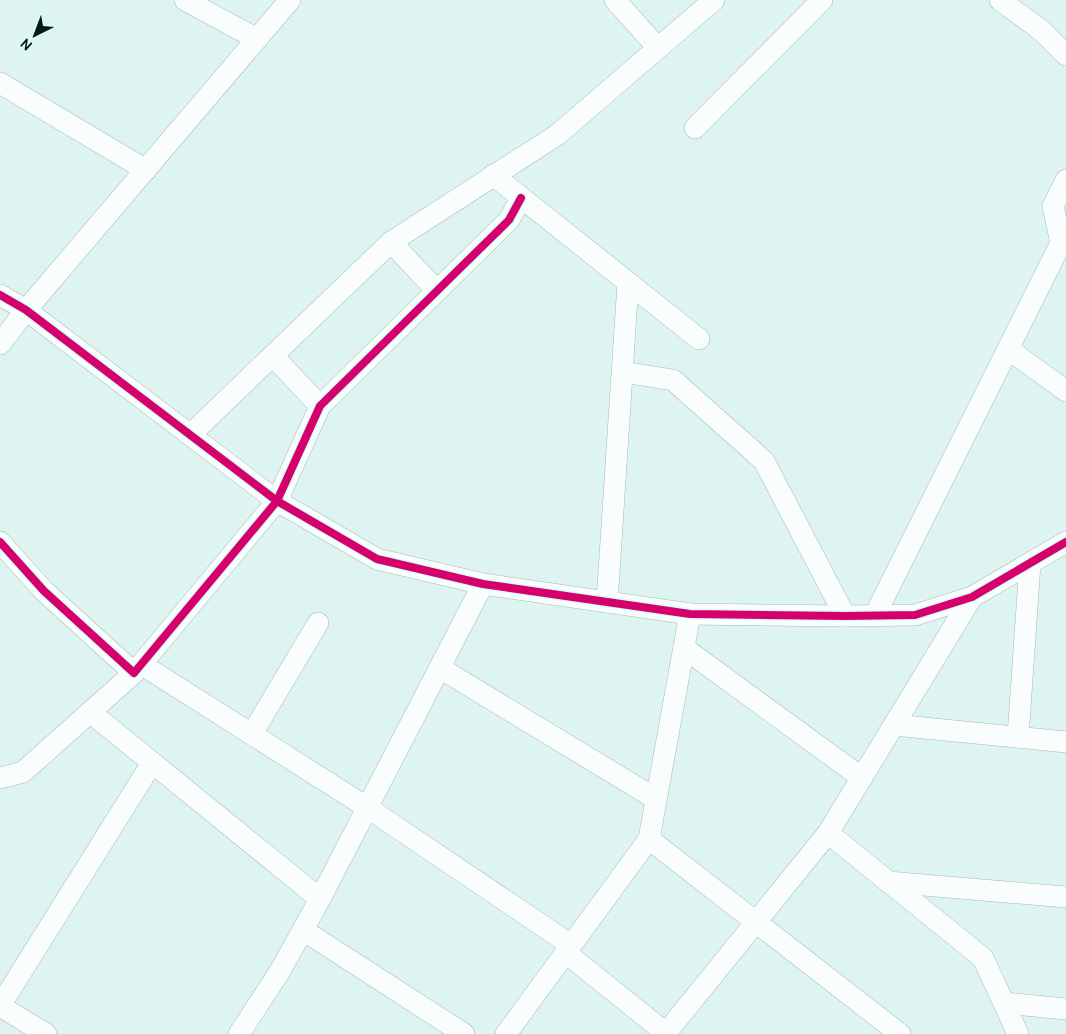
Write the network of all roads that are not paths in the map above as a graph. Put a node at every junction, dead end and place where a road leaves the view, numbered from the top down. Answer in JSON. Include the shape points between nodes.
{"nodes":[{"id":1,"x":185,"y":0,"type":"edge"},
{"id":2,"x":290,"y":0,"type":"edge"},
{"id":3,"x":615,"y":0,"type":"edge"},
{"id":4,"x":714,"y":0,"type":"edge"},
{"id":5,"x":822,"y":0,"type":"edge"},
{"id":6,"x":1000,"y":0,"type":"edge"},
{"id":7,"x":257,"y":39,"type":"junction"},
{"id":8,"x":658,"y":48,"type":"junction"},
{"id":9,"x":1066,"y":55,"type":"edge"},
{"id":10,"x":0,"y":83,"type":"edge"},
{"id":11,"x":695,"y":128,"type":"dead end"},
{"id":12,"x":146,"y":170,"type":"junction"},
{"id":13,"x":493,"y":175,"type":"junction"},
{"id":14,"x":1066,"y":180,"type":"edge"},
{"id":15,"x":522,"y":198,"type":"junction"},
{"id":16,"x":391,"y":242,"type":"junction"},
{"id":17,"x":1064,"y":244,"type":"edge"},
{"id":18,"x":628,"y":283,"type":"junction"},
{"id":19,"x":437,"y":291,"type":"junction"},
{"id":20,"x":0,"y":295,"type":"edge"},
{"id":21,"x":26,"y":310,"type":"junction"},
{"id":22,"x":699,"y":339,"type":"dead end"},
{"id":23,"x":0,"y":344,"type":"edge"},
{"id":24,"x":1008,"y":349,"type":"junction"},
{"id":25,"x":272,"y":356,"type":"junction"},
{"id":26,"x":623,"y":372,"type":"junction"},
{"id":27,"x":1066,"y":391,"type":"edge"},
{"id":28,"x":320,"y":406,"type":"junction"},
{"id":29,"x":190,"y":435,"type":"junction"},
{"id":30,"x":277,"y":501,"type":"junction"},
{"id":31,"x":0,"y":542,"type":"edge"},
{"id":32,"x":1066,"y":542,"type":"edge"},
{"id":33,"x":1030,"y":564,"type":"junction"},
{"id":34,"x":483,"y":584,"type":"junction"},
{"id":35,"x":972,"y":597,"type":"junction"},
{"id":36,"x":608,"y":602,"type":"junction"},
{"id":37,"x":690,"y":614,"type":"junction"},
{"id":38,"x":875,"y":615,"type":"junction"},
{"id":39,"x":845,"y":616,"type":"junction"},
{"id":40,"x":318,"y":623,"type":"dead end"},
{"id":41,"x":684,"y":648,"type":"junction"},
{"id":42,"x":138,"y":668,"type":"junction"},
{"id":43,"x":440,"y":668,"type":"junction"},
{"id":44,"x":90,"y":712,"type":"junction"},
{"id":45,"x":894,"y":725,"type":"junction"},
{"id":46,"x":252,"y":734,"type":"junction"},
{"id":47,"x":1018,"y":737,"type":"junction"},
{"id":48,"x":1066,"y":742,"type":"edge"},
{"id":49,"x":152,"y":763,"type":"junction"},
{"id":50,"x":0,"y":778,"type":"edge"},
{"id":51,"x":862,"y":778,"type":"junction"},
{"id":52,"x":656,"y":799,"type":"junction"},
{"id":53,"x":368,"y":808,"type":"junction"},
{"id":54,"x":828,"y":833,"type":"junction"},
{"id":55,"x":649,"y":839,"type":"junction"},
{"id":56,"x":888,"y":882,"type":"junction"},
{"id":57,"x":1066,"y":897,"type":"edge"},
{"id":58,"x":320,"y":900,"type":"junction"},
{"id":59,"x":756,"y":922,"type":"junction"},
{"id":60,"x":303,"y":930,"type":"junction"},
{"id":61,"x":569,"y":949,"type":"junction"},
{"id":62,"x":1004,"y":1003,"type":"junction"},
{"id":63,"x":0,"y":1006,"type":"edge"},
{"id":64,"x":1066,"y":1009,"type":"edge"},
{"id":65,"x":46,"y":1034,"type":"edge"},
{"id":66,"x":239,"y":1034,"type":"edge"},
{"id":67,"x":464,"y":1034,"type":"edge"},
{"id":68,"x":506,"y":1034,"type":"edge"},
{"id":69,"x":666,"y":1034,"type":"edge"},
{"id":70,"x":900,"y":1034,"type":"edge"},
{"id":71,"x":1018,"y":1034,"type":"edge"}],
"edges":[{"from":1,"to":7,"type":"street"},
{"from":2,"to":7,"type":"street"},
{"from":3,"to":8,"type":"street"},
{"from":4,"to":8,"type":"street"},
{"from":5,"to":11,"type":"street"},
{"from":6,"to":9,"type":"street","via":[[1042,31]]},
{"from":7,"to":12,"type":"street"},
{"from":8,"to":13,"type":"street","via":[[557,134]]},
{"from":10,"to":12,"type":"street"},
{"from":12,"to":21,"type":"street"},
{"from":13,"to":15,"type":"street"},
{"from":13,"to":16,"type":"street"},
{"from":14,"to":17,"type":"street","via":[[1054,206]]},
{"from":15,"to":18,"type":"street"},
{"from":15,"to":19,"type":"street","via":[[509,220]]},
{"from":16,"to":19,"type":"street"},
{"from":16,"to":25,"type":"street"},
{"from":17,"to":24,"type":"street"},
{"from":18,"to":22,"type":"street"},
{"from":18,"to":26,"type":"street"},
{"from":19,"to":28,"type":"street"},
{"from":20,"to":21,"type":"street"},
{"from":21,"to":23,"type":"street"},
{"from":21,"to":29,"type":"street"},
{"from":24,"to":27,"type":"street"},
{"from":24,"to":38,"type":"street"},
{"from":25,"to":28,"type":"street"},
{"from":25,"to":29,"type":"street"},
{"from":26,"to":36,"type":"street"},
{"from":26,"to":39,"type":"street","via":[[673,380],[764,461]]},
{"from":28,"to":30,"type":"street"},
{"from":29,"to":30,"type":"street"},
{"from":30,"to":34,"type":"street","via":[[377,560]]},
{"from":30,"to":42,"type":"street"},
{"from":31,"to":42,"type":"street","via":[[44,591]]},
{"from":32,"to":33,"type":"street"},
{"from":33,"to":35,"type":"street"},
{"from":33,"to":47,"type":"street"},
{"from":34,"to":36,"type":"street"},
{"from":34,"to":43,"type":"street"},
{"from":35,"to":38,"type":"street","via":[[915,615]]},
{"from":35,"to":45,"type":"street"},
{"from":36,"to":37,"type":"street"},
{"from":37,"to":39,"type":"street"},
{"from":37,"to":41,"type":"street"},
{"from":38,"to":39,"type":"street"},
{"from":40,"to":46,"type":"street"},
{"from":41,"to":51,"type":"street"},
{"from":41,"to":52,"type":"street"},
{"from":42,"to":44,"type":"street"},
{"from":42,"to":46,"type":"street"},
{"from":43,"to":52,"type":"street"},
{"from":43,"to":53,"type":"street"},
{"from":44,"to":49,"type":"street"},
{"from":44,"to":50,"type":"street","via":[[23,772]]},
{"from":45,"to":47,"type":"street"},
{"from":45,"to":51,"type":"street"},
{"from":46,"to":53,"type":"street"},
{"from":47,"to":48,"type":"street"},
{"from":49,"to":58,"type":"street"},
{"from":49,"to":63,"type":"street"},
{"from":51,"to":54,"type":"street"},
{"from":52,"to":55,"type":"street"},
{"from":53,"to":58,"type":"street"},
{"from":53,"to":61,"type":"street"},
{"from":54,"to":56,"type":"street"},
{"from":54,"to":59,"type":"street"},
{"from":55,"to":59,"type":"street"},
{"from":55,"to":61,"type":"street"},
{"from":56,"to":57,"type":"street"},
{"from":56,"to":62,"type":"street","via":[[983,958]]},
{"from":58,"to":60,"type":"street"},
{"from":59,"to":69,"type":"street"},
{"from":59,"to":70,"type":"street"},
{"from":60,"to":66,"type":"street"},
{"from":60,"to":67,"type":"street"},
{"from":61,"to":68,"type":"street"},
{"from":61,"to":69,"type":"street"},
{"from":62,"to":64,"type":"street"},
{"from":62,"to":71,"type":"street"},
{"from":63,"to":65,"type":"street"}]}
